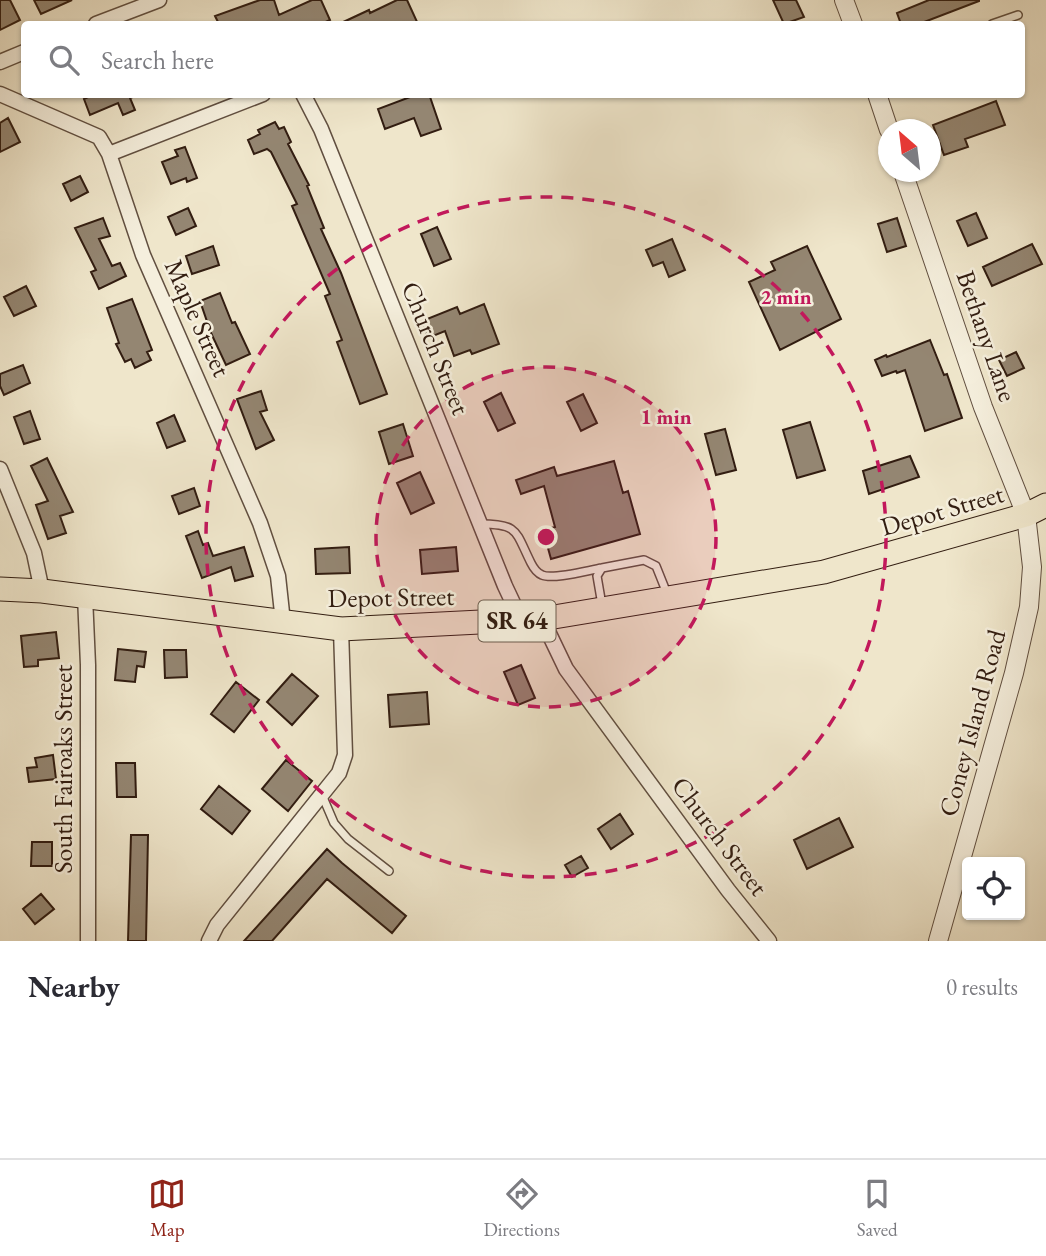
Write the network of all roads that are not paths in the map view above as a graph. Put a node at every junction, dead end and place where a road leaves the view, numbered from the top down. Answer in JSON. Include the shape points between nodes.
{"nodes":[{"id":1,"x":159,"y":0,"type":"edge"},
{"id":2,"x":844,"y":0,"type":"edge"},
{"id":3,"x":1018,"y":15,"type":"dead end"},
{"id":4,"x":104,"y":21,"type":"edge"},
{"id":5,"x":852,"y":21,"type":"edge"},
{"id":6,"x":1001,"y":21,"type":"edge"},
{"id":7,"x":21,"y":53,"type":"edge"},
{"id":8,"x":0,"y":62,"type":"edge"},
{"id":9,"x":0,"y":94,"type":"edge"},
{"id":10,"x":253,"y":98,"type":"edge"},
{"id":11,"x":305,"y":98,"type":"edge"},
{"id":12,"x":878,"y":98,"type":"edge"},
{"id":13,"x":885,"y":119,"type":"edge"},
{"id":14,"x":109,"y":154,"type":"junction"},
{"id":15,"x":906,"y":182,"type":"edge"},
{"id":16,"x":0,"y":469,"type":"edge"},
{"id":17,"x":1036,"y":510,"type":"edge"},
{"id":18,"x":480,"y":524,"type":"junction"},
{"id":19,"x":602,"y":568,"type":"junction"},
{"id":20,"x":0,"y":589,"type":"edge"},
{"id":21,"x":42,"y":590,"type":"junction"},
{"id":22,"x":85,"y":596,"type":"junction"},
{"id":23,"x":668,"y":598,"type":"junction"},
{"id":24,"x":603,"y":609,"type":"junction"},
{"id":25,"x":532,"y":620,"type":"junction"},
{"id":26,"x":282,"y":622,"type":"junction"},
{"id":27,"x":341,"y":629,"type":"junction"},
{"id":28,"x":322,"y":794,"type":"junction"},
{"id":29,"x":389,"y":871,"type":"dead end"},
{"id":30,"x":88,"y":941,"type":"edge"},
{"id":31,"x":209,"y":941,"type":"edge"},
{"id":32,"x":769,"y":941,"type":"edge"},
{"id":33,"x":939,"y":941,"type":"edge"}],
"edges":[{"from":1,"to":4,"type":"street"},
{"from":2,"to":5,"type":"street"},
{"from":3,"to":6,"type":"lane"},
{"from":7,"to":8,"type":"street"},
{"from":9,"to":14,"type":"street","name":"Maple Street","via":[[99,137]]},
{"from":10,"to":14,"type":"street"},
{"from":11,"to":18,"type":"street","name":"Church Street"},
{"from":12,"to":13,"type":"street"},
{"from":14,"to":26,"type":"street","name":"Maple Street","via":[[143,254],[260,523],[278,576]]},
{"from":15,"to":17,"type":"street","name":"Bethany Lane","via":[[983,407]]},
{"from":16,"to":21,"type":"street","via":[[34,553]]},
{"from":17,"to":23,"type":"main road","name":"Depot Street","number":"SR 64","via":[[824,572]]},
{"from":17,"to":33,"type":"street","name":"Coney Island Road","via":[[1029,607]]},
{"from":18,"to":19,"type":"lane","via":[[505,524],[515,530],[542,575]]},
{"from":18,"to":25,"type":"street","name":"Church Street"},
{"from":19,"to":23,"type":"lane","via":[[644,560],[656,566]]},
{"from":19,"to":24,"type":"lane","via":[[597,576]]},
{"from":20,"to":21,"type":"main road","name":"Depot Street","number":"SR 64"},
{"from":21,"to":22,"type":"main road","name":"Depot Street","number":"SR 64"},
{"from":22,"to":26,"type":"main road","name":"Depot Street","number":"SR 64"},
{"from":22,"to":30,"type":"street","name":"South Fairoaks Street"},
{"from":23,"to":24,"type":"main road","name":"Depot Street","number":"SR 64"},
{"from":24,"to":25,"type":"main road","name":"Depot Street","number":"SR 64"},
{"from":25,"to":27,"type":"main road","name":"Depot Street","number":"SR 64"},
{"from":25,"to":32,"type":"street","name":"Church Street"},
{"from":26,"to":27,"type":"main road","name":"Depot Street","number":"SR 64"},
{"from":27,"to":28,"type":"street","via":[[345,755],[339,773]]},
{"from":28,"to":29,"type":"lane","via":[[334,823]]},
{"from":28,"to":31,"type":"street"}]}
